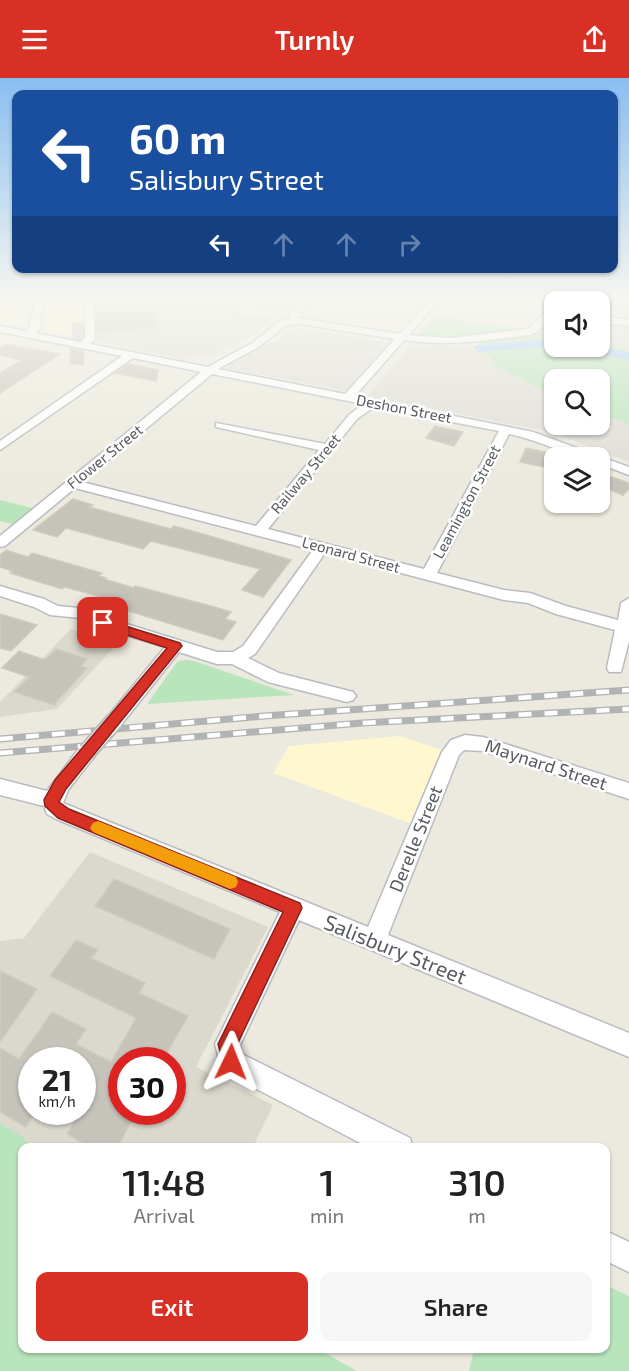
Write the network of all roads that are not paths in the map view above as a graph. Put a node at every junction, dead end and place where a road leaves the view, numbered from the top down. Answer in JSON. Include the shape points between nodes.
{"nodes":[{"id":1,"x":125,"y":358,"type":"edge"},
{"id":2,"x":147,"y":358,"type":"edge"},
{"id":3,"x":228,"y":358,"type":"edge"},
{"id":4,"x":383,"y":358,"type":"edge"},
{"id":5,"x":210,"y":371,"type":"junction"},
{"id":6,"x":347,"y":398,"type":"junction"},
{"id":7,"x":366,"y":402,"type":"junction"},
{"id":8,"x":220,"y":424,"type":"dead end"},
{"id":9,"x":506,"y":429,"type":"junction"},
{"id":10,"x":0,"y":446,"type":"edge"},
{"id":11,"x":567,"y":447,"type":"edge"},
{"id":12,"x":327,"y":448,"type":"junction"},
{"id":13,"x":610,"y":464,"type":"edge"},
{"id":14,"x":629,"y":471,"type":"edge"},
{"id":15,"x":73,"y":483,"type":"junction"},
{"id":16,"x":259,"y":531,"type":"junction"},
{"id":17,"x":0,"y":543,"type":"edge"},
{"id":18,"x":322,"y":548,"type":"junction"},
{"id":19,"x":428,"y":575,"type":"junction"},
{"id":20,"x":0,"y":591,"type":"edge"},
{"id":21,"x":629,"y":603,"type":"edge"},
{"id":22,"x":626,"y":627,"type":"edge"},
{"id":23,"x":175,"y":646,"type":"junction"},
{"id":24,"x":236,"y":658,"type":"junction"},
{"id":25,"x":615,"y":668,"type":"dead end"},
{"id":26,"x":347,"y":696,"type":"dead end"},
{"id":27,"x":463,"y":742,"type":"joint"},
{"id":28,"x":0,"y":787,"type":"edge"},
{"id":29,"x":629,"y":791,"type":"edge"},
{"id":30,"x":52,"y":800,"type":"junction"},
{"id":31,"x":294,"y":908,"type":"junction"},
{"id":32,"x":374,"y":941,"type":"junction"},
{"id":33,"x":629,"y":1045,"type":"edge"},
{"id":34,"x":390,"y":1143,"type":"edge"},
{"id":35,"x":610,"y":1248,"type":"edge"},
{"id":36,"x":629,"y":1257,"type":"edge"}],
"edges":[{"from":1,"to":10,"type":"street"},
{"from":2,"to":5,"type":"street","name":"Deshon Street"},
{"from":3,"to":5,"type":"street","name":"Flower Street"},
{"from":4,"to":6,"type":"street"},
{"from":5,"to":6,"type":"street","name":"Deshon Street"},
{"from":5,"to":15,"type":"street","name":"Flower Street"},
{"from":6,"to":7,"type":"street","name":"Deshon Street"},
{"from":7,"to":9,"type":"street","name":"Deshon Street"},
{"from":7,"to":12,"type":"street","name":"Railway Street","via":[[361,413]]},
{"from":8,"to":12,"type":"street"},
{"from":9,"to":11,"type":"street","name":"Deshon Street"},
{"from":9,"to":19,"type":"street","name":"Leamington Street"},
{"from":12,"to":16,"type":"street","name":"Railway Street"},
{"from":13,"to":14,"type":"street"},
{"from":15,"to":16,"type":"street","name":"Leonard Street"},
{"from":15,"to":17,"type":"street","name":"Flower Street"},
{"from":16,"to":18,"type":"street","name":"Leonard Street"},
{"from":18,"to":19,"type":"street","name":"Leonard Street"},
{"from":18,"to":24,"type":"street","via":[[249,650]]},
{"from":19,"to":22,"type":"street","name":"Leonard Street","via":[[510,597],[530,598]]},
{"from":20,"to":23,"type":"street"},
{"from":21,"to":22,"type":"street"},
{"from":22,"to":25,"type":"street"},
{"from":23,"to":24,"type":"street","via":[[217,658]]},
{"from":23,"to":30,"type":"street","bridge":true},
{"from":24,"to":26,"type":"street","via":[[266,674]]},
{"from":27,"to":29,"type":"street","name":"Maynard Street","via":[[483,744]]},
{"from":27,"to":32,"type":"street","name":"Derelle Street","via":[[451,752]]},
{"from":28,"to":30,"type":"street","name":"Salisbury Street"},
{"from":30,"to":31,"type":"street","name":"Salisbury Street","via":[[58,811]]},
{"from":31,"to":32,"type":"street","name":"Salisbury Street"},
{"from":31,"to":34,"type":"street","via":[[227,1044],[231,1062]]},
{"from":32,"to":33,"type":"street","name":"Salisbury Street"},
{"from":35,"to":36,"type":"street"}]}
